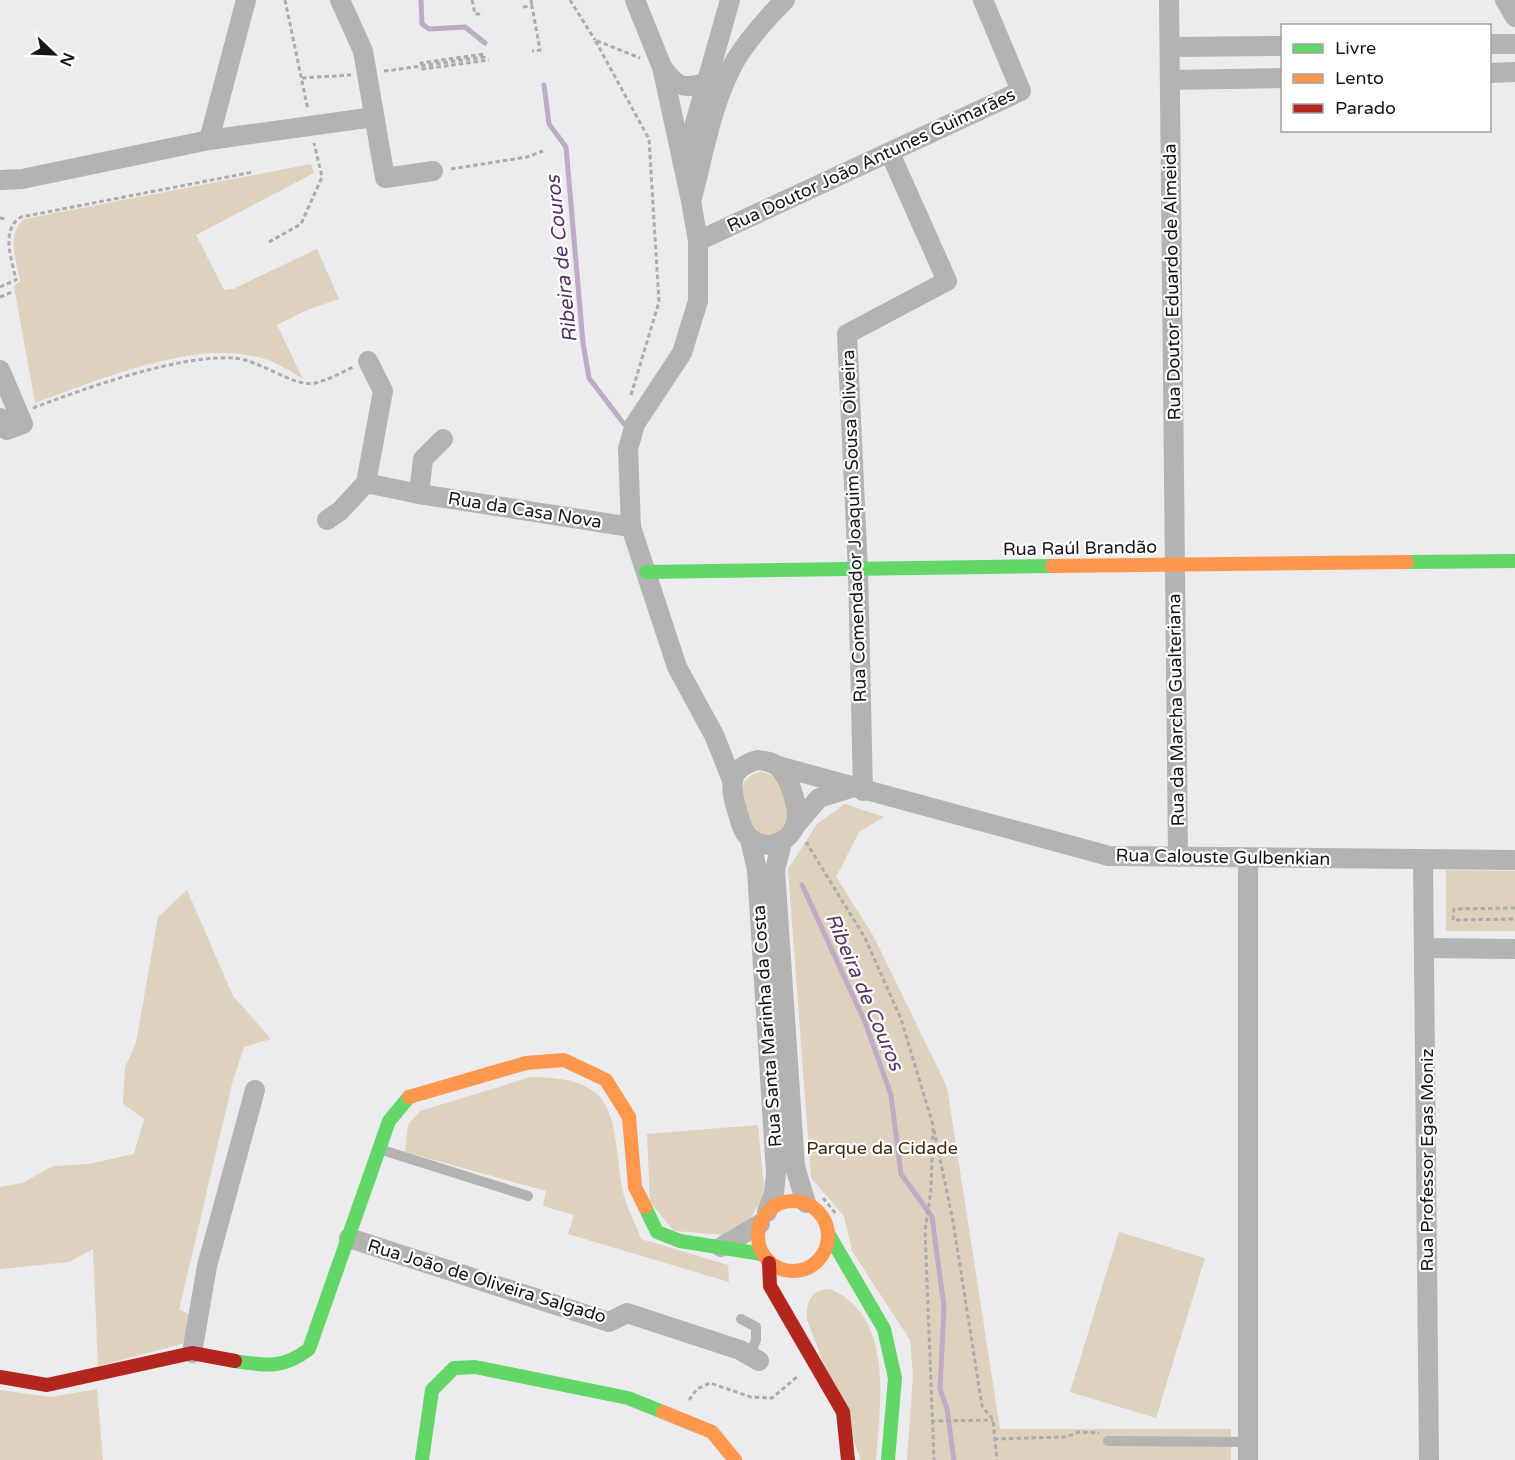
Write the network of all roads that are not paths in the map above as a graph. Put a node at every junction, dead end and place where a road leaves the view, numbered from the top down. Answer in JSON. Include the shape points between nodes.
{"nodes":[{"id":1,"x":246,"y":0,"type":"edge"},
{"id":2,"x":340,"y":0,"type":"edge"},
{"id":3,"x":635,"y":0,"type":"edge"},
{"id":4,"x":730,"y":0,"type":"edge"},
{"id":5,"x":786,"y":0,"type":"edge"},
{"id":6,"x":982,"y":0,"type":"edge"},
{"id":7,"x":1169,"y":0,"type":"edge"},
{"id":8,"x":1505,"y":0,"type":"edge"},
{"id":9,"x":1515,"y":17,"type":"edge"},
{"id":10,"x":1491,"y":44,"type":"edge"},
{"id":11,"x":1515,"y":44,"type":"edge"},
{"id":12,"x":1281,"y":46,"type":"edge"},
{"id":13,"x":1170,"y":47,"type":"junction"},
{"id":14,"x":662,"y":67,"type":"junction"},
{"id":15,"x":1515,"y":72,"type":"edge"},
{"id":16,"x":1491,"y":73,"type":"edge"},
{"id":17,"x":1281,"y":78,"type":"edge"},
{"id":18,"x":1170,"y":80,"type":"junction"},
{"id":19,"x":706,"y":83,"type":"junction"},
{"id":20,"x":374,"y":117,"type":"junction"},
{"id":21,"x":209,"y":141,"type":"junction"},
{"id":22,"x":890,"y":153,"type":"junction"},
{"id":23,"x":433,"y":171,"type":"road end"},
{"id":24,"x":22,"y":179,"type":"junction"},
{"id":25,"x":0,"y":180,"type":"edge"},
{"id":26,"x":0,"y":193,"type":"edge"},
{"id":27,"x":691,"y":201,"type":"junction"},
{"id":28,"x":698,"y":241,"type":"junction"},
{"id":29,"x":368,"y":361,"type":"road end"},
{"id":30,"x":0,"y":370,"type":"edge"},
{"id":31,"x":9,"y":416,"type":"edge"},
{"id":32,"x":443,"y":439,"type":"dead end"},
{"id":33,"x":366,"y":483,"type":"junction"},
{"id":34,"x":419,"y":494,"type":"junction"},
{"id":35,"x":327,"y":520,"type":"dead end"},
{"id":36,"x":631,"y":527,"type":"junction"},
{"id":37,"x":1515,"y":561,"type":"edge"},
{"id":38,"x":1174,"y":564,"type":"junction"},
{"id":39,"x":858,"y":571,"type":"junction"},
{"id":40,"x":646,"y":573,"type":"junction"},
{"id":41,"x":714,"y":735,"type":"junction"},
{"id":42,"x":757,"y":760,"type":"junction"},
{"id":43,"x":778,"y":766,"type":"junction"},
{"id":44,"x":732,"y":780,"type":"junction"},
{"id":45,"x":857,"y":789,"type":"junction"},
{"id":46,"x":789,"y":834,"type":"junction"},
{"id":47,"x":750,"y":839,"type":"junction"},
{"id":48,"x":1178,"y":857,"type":"junction"},
{"id":49,"x":1248,"y":858,"type":"junction"},
{"id":50,"x":1423,"y":860,"type":"junction"},
{"id":51,"x":1515,"y":860,"type":"edge"},
{"id":52,"x":1426,"y":948,"type":"junction"},
{"id":53,"x":1515,"y":949,"type":"edge"},
{"id":54,"x":255,"y":1090,"type":"dead end"},
{"id":55,"x":379,"y":1149,"type":"junction"},
{"id":56,"x":528,"y":1197,"type":"dead end"},
{"id":57,"x":806,"y":1203,"type":"junction"},
{"id":58,"x":763,"y":1218,"type":"junction"},
{"id":59,"x":829,"y":1235,"type":"junction"},
{"id":60,"x":349,"y":1238,"type":"junction"},
{"id":61,"x":721,"y":1247,"type":"junction"},
{"id":62,"x":766,"y":1258,"type":"junction"},
{"id":63,"x":807,"y":1269,"type":"junction"},
{"id":64,"x":858,"y":1286,"type":"junction"},
{"id":65,"x":790,"y":1300,"type":"junction"},
{"id":66,"x":741,"y":1319,"type":"dead end"},
{"id":67,"x":192,"y":1353,"type":"junction"},
{"id":68,"x":754,"y":1358,"type":"joint"},
{"id":69,"x":0,"y":1377,"type":"edge"},
{"id":70,"x":1107,"y":1437,"type":"road end"},
{"id":71,"x":1248,"y":1451,"type":"edge"},
{"id":72,"x":422,"y":1460,"type":"edge"},
{"id":73,"x":735,"y":1460,"type":"edge"},
{"id":74,"x":848,"y":1460,"type":"edge"},
{"id":75,"x":888,"y":1460,"type":"edge"},
{"id":76,"x":1429,"y":1460,"type":"edge"}],
"edges":[{"from":1,"to":21,"type":"street"},
{"from":2,"to":20,"type":"street","via":[[363,51]]},
{"from":3,"to":14,"type":"street"},
{"from":4,"to":19,"type":"street"},
{"from":5,"to":27,"type":"street","via":[[763,22],[735,61],[718,103]]},
{"from":6,"to":22,"type":"street","name":"Rua Doutor João Antunes Guimarães","via":[[1021,91]]},
{"from":7,"to":13,"type":"street","name":"Rua Doutor Eduardo de Almeida"},
{"from":8,"to":9,"type":"street"},
{"from":10,"to":11,"type":"street"},
{"from":12,"to":13,"type":"street"},
{"from":13,"to":18,"type":"street","name":"Rua Doutor Eduardo de Almeida"},
{"from":14,"to":19,"type":"street","via":[[674,83],[689,88]]},
{"from":14,"to":27,"type":"street"},
{"from":15,"to":16,"type":"street"},
{"from":17,"to":18,"type":"street"},
{"from":18,"to":38,"type":"street","name":"Rua Doutor Eduardo de Almeida"},
{"from":19,"to":27,"type":"street","via":[[690,141]]},
{"from":20,"to":21,"type":"street"},
{"from":20,"to":23,"type":"street","via":[[385,178]]},
{"from":21,"to":24,"type":"street"},
{"from":22,"to":28,"type":"street","name":"Rua Doutor João Antunes Guimarães"},
{"from":22,"to":39,"type":"street","name":"Rua Comendador Joaquim Sousa Oliveira","via":[[947,280],[847,334]]},
{"from":24,"to":25,"type":"street"},
{"from":24,"to":26,"type":"street"},
{"from":27,"to":28,"type":"street"},
{"from":28,"to":36,"type":"street","via":[[698,300],[682,352],[635,424],[628,449]]},
{"from":29,"to":33,"type":"street","via":[[383,391]]},
{"from":30,"to":31,"type":"street"},
{"from":32,"to":34,"type":"street","via":[[423,459]]},
{"from":33,"to":34,"type":"street","name":"Rua da Casa Nova"},
{"from":33,"to":35,"type":"street"},
{"from":34,"to":36,"type":"street","name":"Rua da Casa Nova"},
{"from":36,"to":40,"type":"street"},
{"from":37,"to":38,"type":"street","name":"Rua Raúl Brandão"},
{"from":38,"to":39,"type":"street","name":"Rua Raúl Brandão"},
{"from":38,"to":48,"type":"street","name":"Rua da Marcha Gualteriana"},
{"from":39,"to":40,"type":"street","name":"Rua Raúl Brandão"},
{"from":39,"to":45,"type":"street","name":"Rua Comendador Joaquim Sousa Oliveira"},
{"from":40,"to":41,"type":"street","via":[[677,667]]},
{"from":41,"to":42,"type":"street"},
{"from":41,"to":44,"type":"street"},
{"from":42,"to":43,"type":"street"},
{"from":42,"to":44,"type":"street","via":[[746,763]]},
{"from":43,"to":45,"type":"street","name":"Rua Calouste Gulbenkian"},
{"from":43,"to":46,"type":"street","via":[[785,775],[797,814]]},
{"from":44,"to":47,"type":"street","via":[[731,791],[743,830]]},
{"from":45,"to":46,"type":"street","name":"Rua Calouste Gulbenkian","via":[[819,798]]},
{"from":45,"to":48,"type":"street","name":"Rua Calouste Gulbenkian","via":[[1109,856]]},
{"from":46,"to":47,"type":"street","via":[[771,845]]},
{"from":46,"to":57,"type":"street","name":"Rua Santa Marinha da Costa","via":[[775,870],[795,1167]]},
{"from":47,"to":58,"type":"street","name":"Rua Santa Marinha da Costa","via":[[757,870],[776,1173],[774,1193]]},
{"from":48,"to":49,"type":"street","name":"Rua Calouste Gulbenkian"},
{"from":49,"to":50,"type":"street","name":"Rua Calouste Gulbenkian"},
{"from":49,"to":71,"type":"street"},
{"from":50,"to":51,"type":"street","name":"Rua Calouste Gulbenkian"},
{"from":50,"to":52,"type":"street","name":"Rua Professor Egas Moniz"},
{"from":52,"to":53,"type":"street"},
{"from":52,"to":76,"type":"street","name":"Rua Professor Egas Moniz"},
{"from":54,"to":67,"type":"street","via":[[222,1203],[197,1312]]},
{"from":55,"to":56,"type":"lane"},
{"from":55,"to":60,"type":"street","name":"Rua João de Oliveira Salgado"},
{"from":55,"to":61,"type":"street","name":"Rua João de Oliveira Salgado","via":[[389,1121],[409,1097],[526,1063],[564,1060],[606,1080],[629,1117],[635,1186],[657,1232],[680,1241]]},
{"from":57,"to":58,"type":"street","via":[[785,1202]]},
{"from":57,"to":59,"type":"street","via":[[822,1215]]},
{"from":58,"to":61,"type":"street"},
{"from":58,"to":62,"type":"street","via":[[758,1234]]},
{"from":59,"to":63,"type":"street","via":[[824,1254]]},
{"from":59,"to":64,"type":"street"},
{"from":60,"to":67,"type":"street","name":"Rua João de Oliveira Salgado","via":[[309,1349],[292,1362],[266,1366]]},
{"from":60,"to":68,"type":"street","name":"Rua João de Oliveira Salgado","via":[[609,1322],[627,1313]]},
{"from":61,"to":62,"type":"street","name":"Rua João de Oliveira Salgado"},
{"from":62,"to":63,"type":"street","via":[[785,1271]]},
{"from":62,"to":65,"type":"street","via":[[770,1286]]},
{"from":63,"to":64,"type":"street"},
{"from":63,"to":65,"type":"street"},
{"from":64,"to":75,"type":"street","via":[[884,1329],[895,1378]]},
{"from":65,"to":74,"type":"street","via":[[843,1412]]},
{"from":66,"to":68,"type":"lane","via":[[756,1328]]},
{"from":67,"to":69,"type":"street","name":"Rua João de Oliveira Salgado","via":[[47,1385]]},
{"from":70,"to":71,"type":"lane"},
{"from":72,"to":73,"type":"street","via":[[432,1390],[454,1368],[475,1367],[628,1398],[712,1432]]}]}
